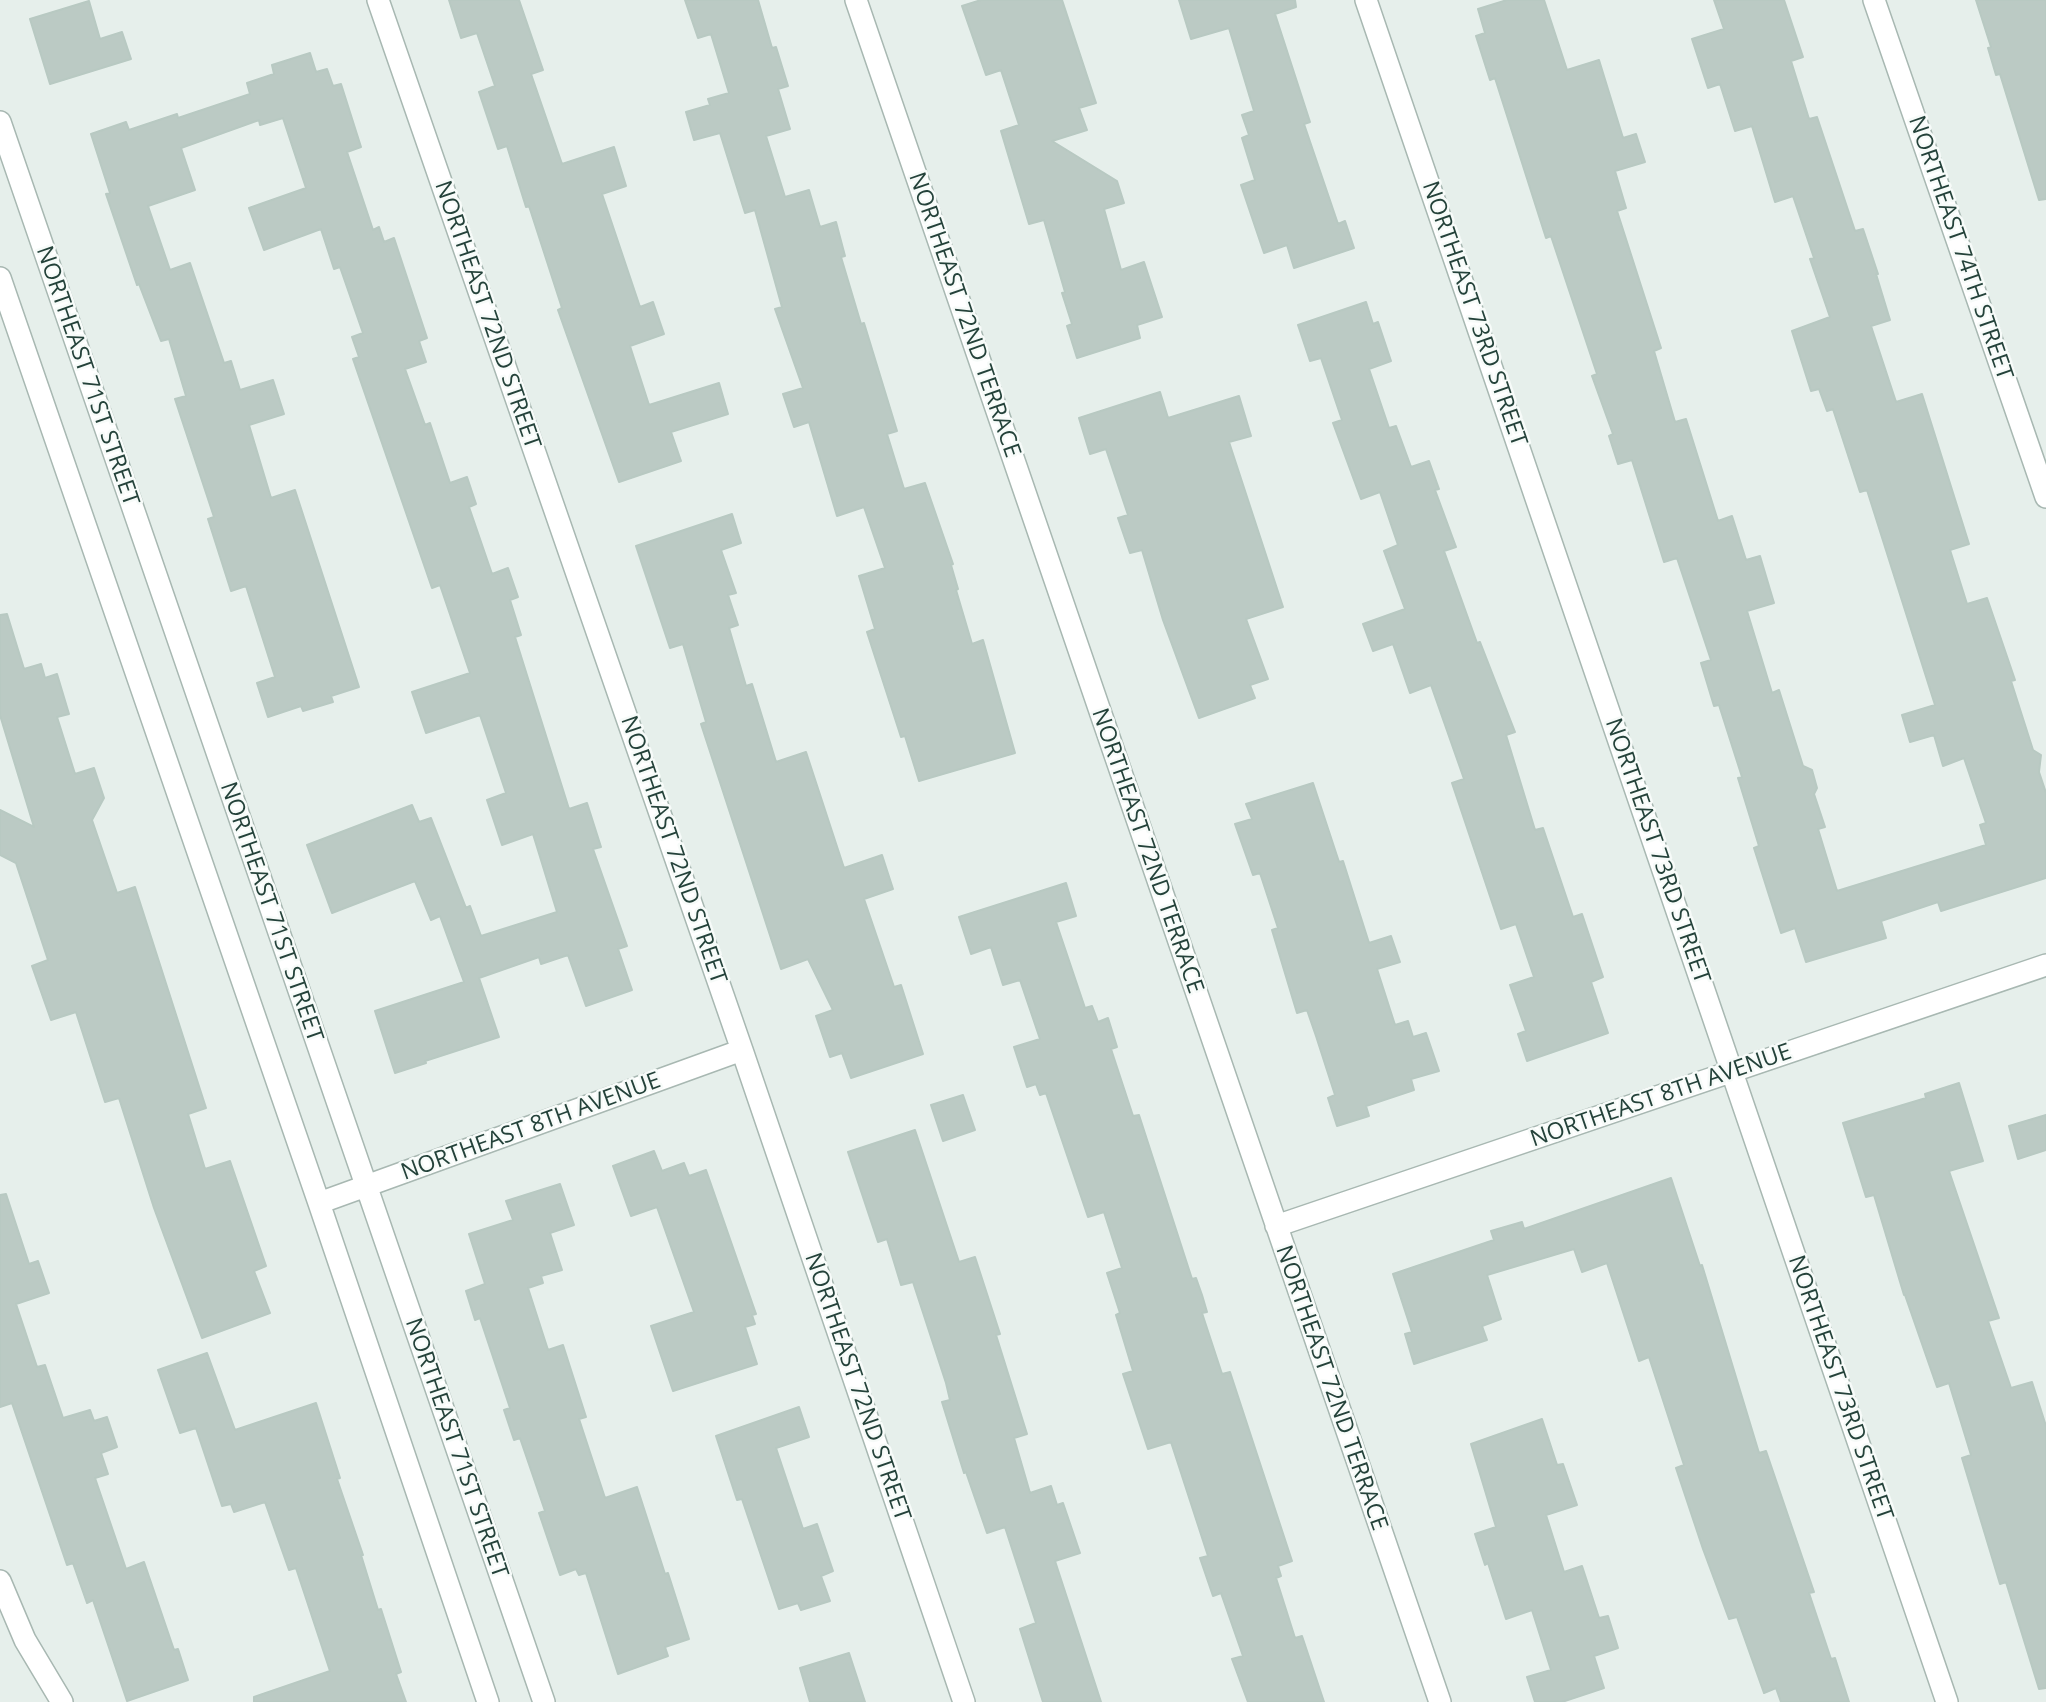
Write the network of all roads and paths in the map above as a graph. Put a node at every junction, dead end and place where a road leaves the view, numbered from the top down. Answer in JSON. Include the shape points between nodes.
{"nodes":[{"id":1,"x":378,"y":0,"type":"edge"},
{"id":2,"x":856,"y":0,"type":"edge"},
{"id":3,"x":1366,"y":0,"type":"edge"},
{"id":4,"x":1874,"y":0,"type":"edge"},
{"id":5,"x":0,"y":122,"type":"edge"},
{"id":6,"x":0,"y":278,"type":"edge"},
{"id":7,"x":2046,"y":497,"type":"edge"},
{"id":8,"x":2046,"y":965,"type":"edge"},
{"id":9,"x":743,"y":1050,"type":"junction"},
{"id":10,"x":1732,"y":1072,"type":"junction"},
{"id":11,"x":365,"y":1187,"type":"junction"},
{"id":12,"x":319,"y":1203,"type":"junction"},
{"id":13,"x":1276,"y":1226,"type":"junction"},
{"id":14,"x":0,"y":1581,"type":"edge"},
{"id":15,"x":62,"y":1702,"type":"edge"},
{"id":16,"x":488,"y":1702,"type":"edge"},
{"id":17,"x":544,"y":1702,"type":"edge"},
{"id":18,"x":964,"y":1702,"type":"edge"},
{"id":19,"x":1440,"y":1702,"type":"edge"},
{"id":20,"x":1948,"y":1702,"type":"edge"}],
"edges":[{"from":1,"to":9,"type":"street","name":"NORTHEAST 72ND STREET"},
{"from":2,"to":13,"type":"street","name":"NORTHEAST 72ND TERRACE"},
{"from":3,"to":10,"type":"street","name":"NORTHEAST 73RD STREET"},
{"from":4,"to":7,"type":"street","name":"NORTHEAST 74TH STREET"},
{"from":5,"to":11,"type":"street","name":"NORTHEAST 71ST STREET"},
{"from":6,"to":12,"type":"street"},
{"from":8,"to":10,"type":"street","name":"NORTHEAST 8TH AVENUE"},
{"from":9,"to":11,"type":"street","name":"NORTHEAST 8TH AVENUE"},
{"from":9,"to":18,"type":"street","name":"NORTHEAST 72ND STREET"},
{"from":10,"to":13,"type":"street","name":"NORTHEAST 8TH AVENUE"},
{"from":10,"to":20,"type":"street","name":"NORTHEAST 73RD STREET"},
{"from":11,"to":12,"type":"street","name":"NORTHEAST 8TH AVENUE"},
{"from":11,"to":17,"type":"street","name":"NORTHEAST 71ST STREET"},
{"from":12,"to":16,"type":"street"},
{"from":13,"to":19,"type":"street","name":"NORTHEAST 72ND TERRACE"},
{"from":14,"to":15,"type":"street","via":[[25,1640]]}]}
